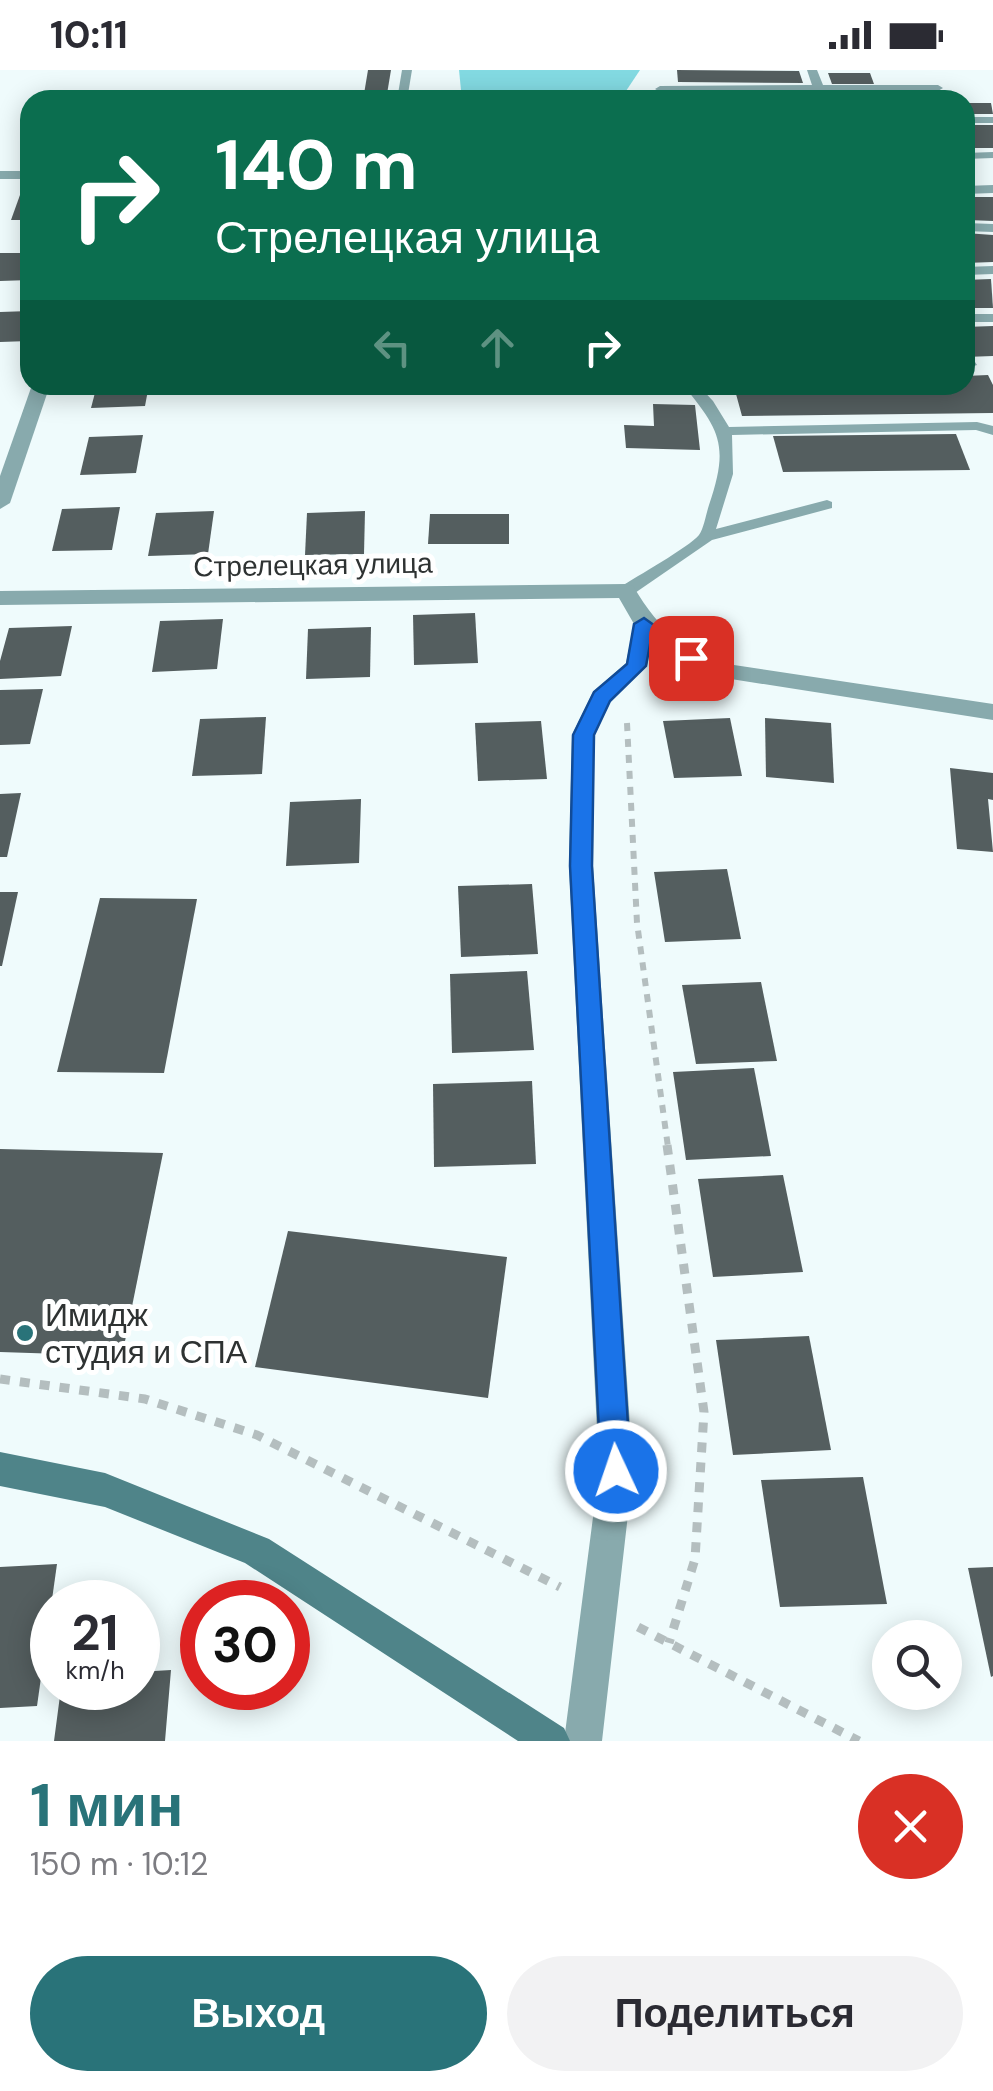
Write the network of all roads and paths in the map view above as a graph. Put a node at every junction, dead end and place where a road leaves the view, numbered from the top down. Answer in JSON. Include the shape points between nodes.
{"nodes":[{"id":1,"x":812,"y":70,"type":"edge"},
{"id":2,"x":938,"y":88,"type":"dead end"},
{"id":3,"x":818,"y":90,"type":"joint"},
{"id":4,"x":38,"y":395,"type":"edge"},
{"id":5,"x":701,"y":395,"type":"edge"},
{"id":6,"x":993,"y":430,"type":"edge"},
{"id":7,"x":727,"y":431,"type":"junction"},
{"id":8,"x":0,"y":503,"type":"edge"},
{"id":9,"x":827,"y":505,"type":"dead end"},
{"id":10,"x":706,"y":537,"type":"junction"},
{"id":11,"x":626,"y":591,"type":"junction"},
{"id":12,"x":0,"y":598,"type":"edge"},
{"id":13,"x":644,"y":624,"type":"junction"},
{"id":14,"x":636,"y":666,"type":"junction"},
{"id":15,"x":993,"y":712,"type":"edge"},
{"id":16,"x":0,"y":1379,"type":"edge"},
{"id":17,"x":0,"y":1469,"type":"edge"},
{"id":18,"x":600,"y":1607,"type":"junction"},
{"id":19,"x":669,"y":1642,"type":"junction"},
{"id":20,"x":551,"y":1741,"type":"edge"},
{"id":21,"x":584,"y":1741,"type":"edge"},
{"id":22,"x":860,"y":1741,"type":"edge"}],
"edges":[{"from":1,"to":3,"type":"lane"},
{"from":2,"to":3,"type":"lane"},
{"from":4,"to":8,"type":"street"},
{"from":5,"to":7,"type":"lane"},
{"from":6,"to":7,"type":"lane"},
{"from":7,"to":10,"type":"lane","via":[[729,470]]},
{"from":9,"to":10,"type":"lane"},
{"from":10,"to":11,"type":"lane"},
{"from":11,"to":12,"type":"street","name":"Стрелецкая улица"},
{"from":11,"to":13,"type":"street"},
{"from":13,"to":14,"type":"street"},
{"from":13,"to":15,"type":"street","via":[[691,658],[731,672]]},
{"from":14,"to":18,"type":"street","via":[[602,697],[584,735],[581,866],[616,1471]]},
{"from":14,"to":19,"type":"path","via":[[626,726],[637,923],[704,1412],[694,1559]]},
{"from":16,"to":18,"type":"path","via":[[145,1399],[257,1436]]},
{"from":17,"to":20,"type":"street","via":[[105,1490],[257,1552]]},
{"from":18,"to":19,"type":"path"},
{"from":18,"to":21,"type":"street"},
{"from":19,"to":22,"type":"path"}]}
